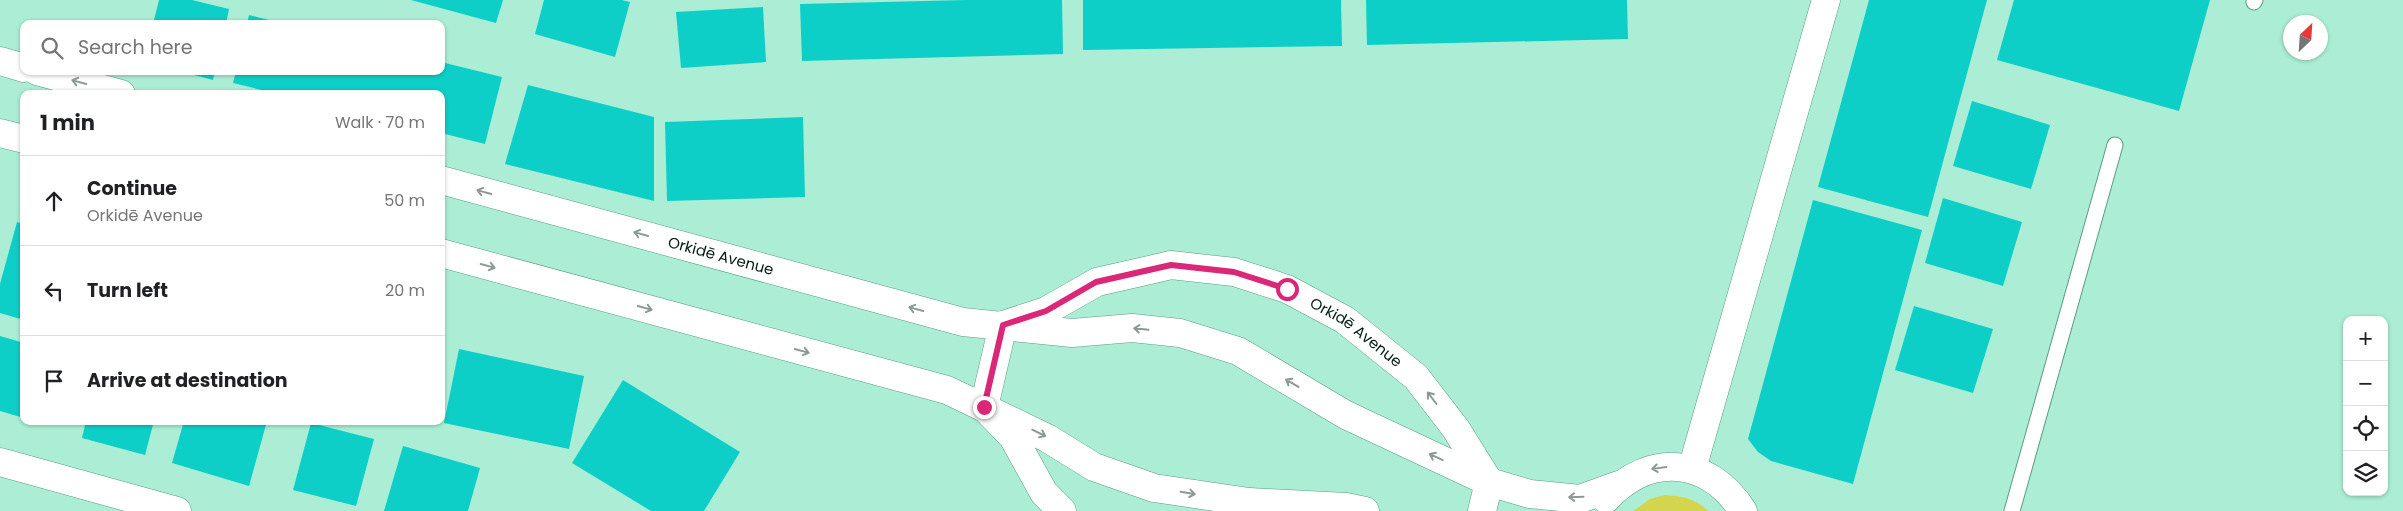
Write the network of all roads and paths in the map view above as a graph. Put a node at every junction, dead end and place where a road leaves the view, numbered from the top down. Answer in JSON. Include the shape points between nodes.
{"nodes":[{"id":1,"x":1826,"y":0,"type":"edge"},
{"id":2,"x":0,"y":61,"type":"edge"},
{"id":3,"x":20,"y":67,"type":"edge"},
{"id":4,"x":51,"y":75,"type":"edge"},
{"id":5,"x":106,"y":90,"type":"edge"},
{"id":6,"x":0,"y":133,"type":"edge"},
{"id":7,"x":20,"y":138,"type":"edge"},
{"id":8,"x":2115,"y":145,"type":"dead end"},
{"id":9,"x":445,"y":181,"type":"edge"},
{"id":10,"x":445,"y":254,"type":"edge"},
{"id":11,"x":1003,"y":325,"type":"junction"},
{"id":12,"x":984,"y":407,"type":"junction"},
{"id":13,"x":0,"y":462,"type":"edge"},
{"id":14,"x":1692,"y":469,"type":"junction"},
{"id":15,"x":1489,"y":482,"type":"junction"},
{"id":16,"x":1619,"y":485,"type":"junction"},
{"id":17,"x":177,"y":511,"type":"edge"},
{"id":18,"x":1062,"y":511,"type":"edge"},
{"id":19,"x":1364,"y":511,"type":"edge"},
{"id":20,"x":1482,"y":511,"type":"edge"},
{"id":21,"x":1599,"y":511,"type":"edge"},
{"id":22,"x":1743,"y":511,"type":"edge"},
{"id":23,"x":2012,"y":511,"type":"edge"}],
"edges":[{"from":1,"to":14,"type":"street"},
{"from":2,"to":3,"type":"street"},
{"from":5,"to":4,"type":"street","one_way":true},
{"from":6,"to":7,"type":"street"},
{"from":8,"to":23,"type":"lane"},
{"from":11,"to":9,"type":"street","name":"Orkidē Avenue","one_way":true,"via":[[963,322]]},
{"from":10,"to":12,"type":"street","one_way":true,"via":[[947,390]]},
{"from":11,"to":12,"type":"street"},
{"from":15,"to":11,"type":"street","name":"Orkidē Avenue","one_way":true,"via":[[1346,416],[1238,351],[1180,333],[1132,328],[1072,333]]},
{"from":15,"to":11,"type":"street","name":"Orkidē Avenue","one_way":true,"via":[[1456,429],[1416,377],[1345,320],[1287,289],[1234,272],[1171,265],[1096,282],[1046,311]]},
{"from":12,"to":18,"type":"street","via":[[1013,437],[1044,493]]},
{"from":12,"to":19,"type":"street","one_way":true,"via":[[1047,438],[1094,467],[1154,488],[1248,502]]},
{"from":13,"to":17,"type":"street"},
{"from":14,"to":16,"type":"street","one_way":true,"via":[[1654,468],[1635,474]]},
{"from":14,"to":22,"type":"street","via":[[1722,485]]},
{"from":16,"to":15,"type":"street","name":"Orkidē Avenue","one_way":true,"via":[[1580,499],[1530,494]]},
{"from":15,"to":20,"type":"street"},
{"from":16,"to":21,"type":"street"}]}
